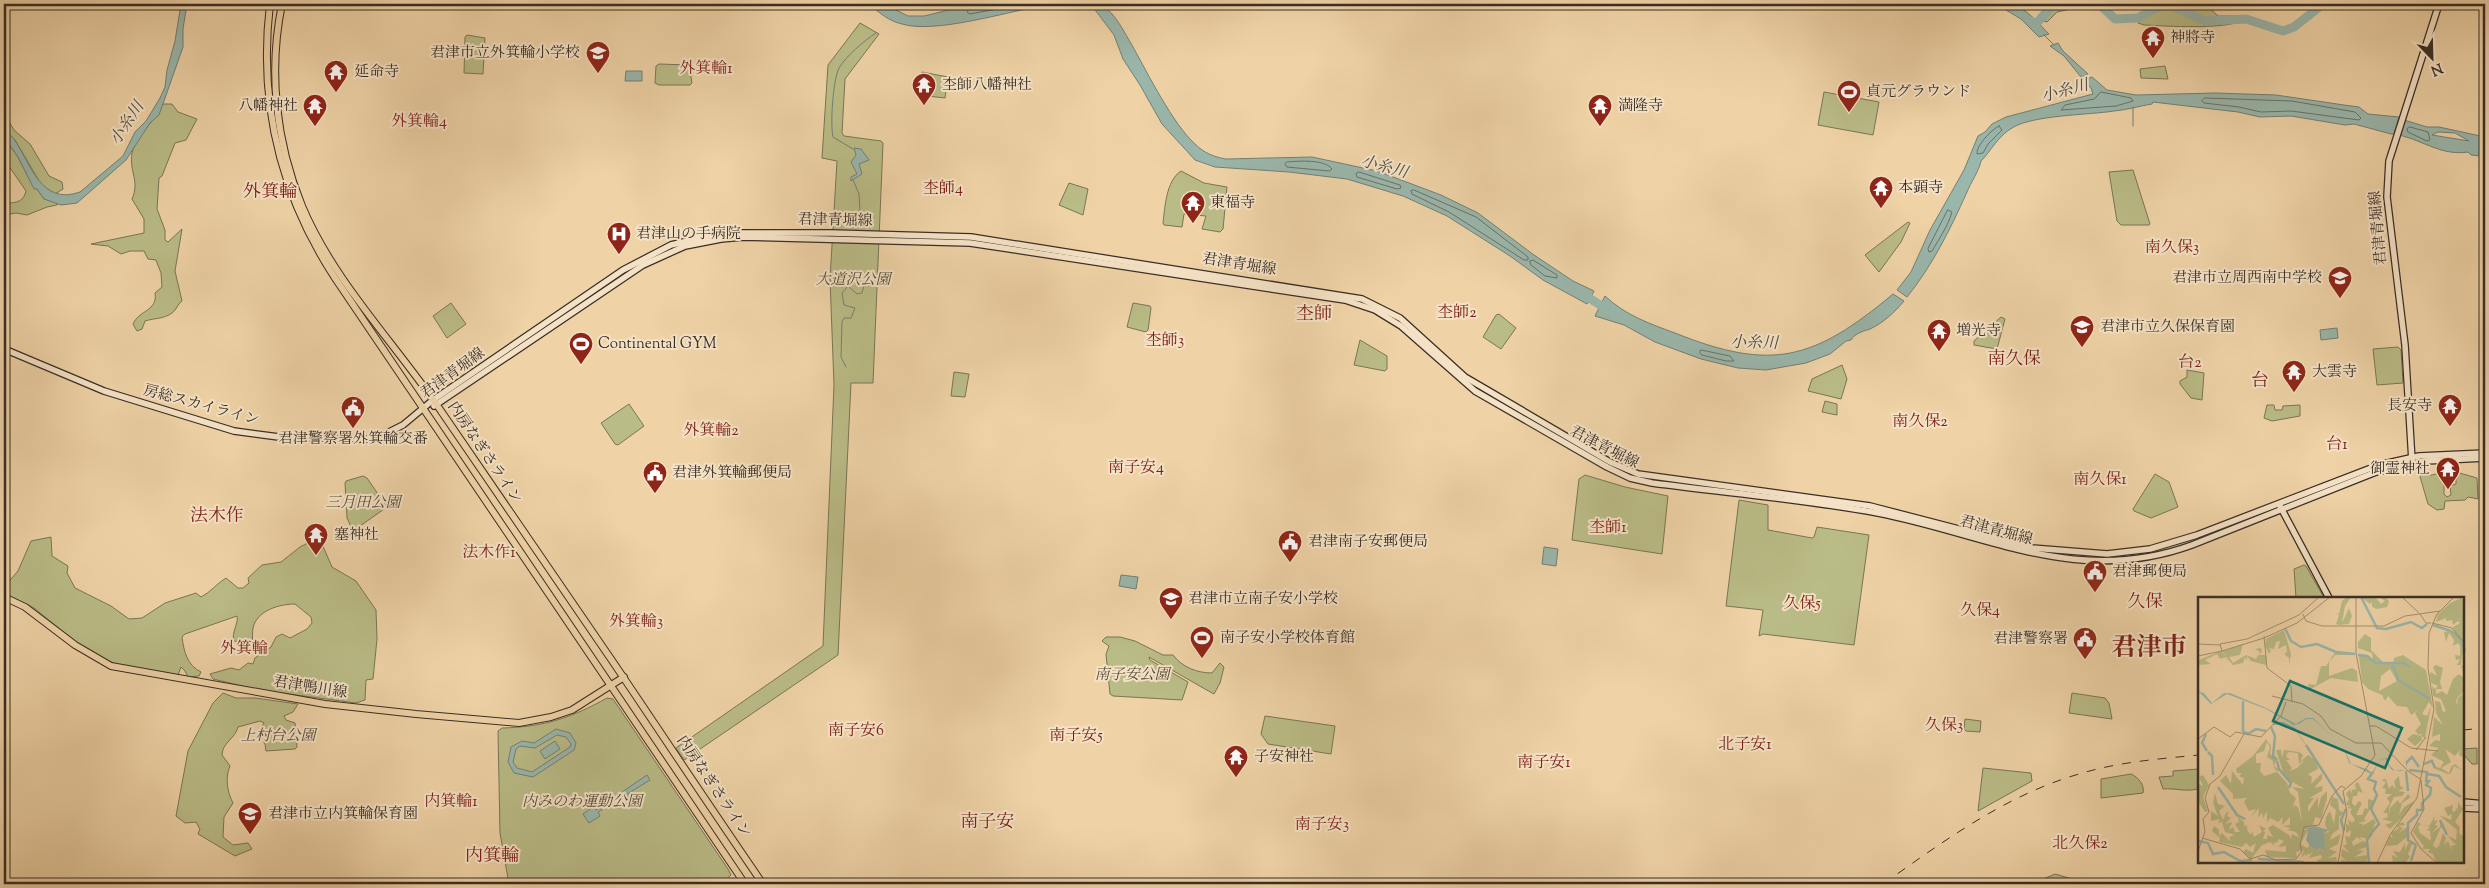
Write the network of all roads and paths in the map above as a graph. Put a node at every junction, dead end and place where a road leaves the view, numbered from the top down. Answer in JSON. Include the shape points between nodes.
{"nodes":[{"id":1,"x":270,"y":4,"type":"edge"},
{"id":2,"x":282,"y":4,"type":"edge"},
{"id":3,"x":2439,"y":4,"type":"edge"},
{"id":4,"x":4,"y":349,"type":"edge"},
{"id":5,"x":435,"y":403,"type":"junction"},
{"id":6,"x":424,"y":410,"type":"junction"},
{"id":7,"x":2485,"y":453,"type":"edge"},
{"id":8,"x":2485,"y":458,"type":"edge"},
{"id":9,"x":2412,"y":460,"type":"junction"},
{"id":10,"x":2280,"y":507,"type":"junction"},
{"id":11,"x":4,"y":597,"type":"edge"},
{"id":12,"x":2328,"y":597,"type":"edge"},
{"id":13,"x":624,"y":677,"type":"junction"},
{"id":14,"x":610,"y":686,"type":"junction"},
{"id":15,"x":2464,"y":802,"type":"edge"},
{"id":16,"x":2485,"y":804,"type":"edge"},
{"id":17,"x":2464,"y":808,"type":"edge"},
{"id":18,"x":2485,"y":809,"type":"edge"},
{"id":19,"x":745,"y":884,"type":"edge"},
{"id":20,"x":763,"y":884,"type":"edge"}],
"edges":[{"from":1,"to":6,"type":"main road","name":"内房なぎさライン","via":[[266,78],[269,107],[275,142],[296,207],[327,266]]},
{"from":2,"to":5,"type":"main road","name":"内房なぎさライン","via":[[275,64],[276,105],[293,181],[327,255]]},
{"from":3,"to":9,"type":"main road","name":"君津青堀線","via":[[2391,152],[2387,198],[2405,345]]},
{"from":4,"to":6,"type":"main road","name":"房総スカイライン","via":[[104,391],[216,426],[260,435],[377,438]]},
{"from":5,"to":6,"type":"main road","name":"君津青堀線"},
{"from":5,"to":10,"type":"main road","name":"君津青堀線","via":[[623,270],[682,241],[745,232],[962,236],[1362,299],[1400,318],[1465,377],[1622,468],[1656,478],[1870,506],[2032,548],[2091,554],[2166,545]]},
{"from":5,"to":13,"type":"main road","name":"内房なぎさライン"},
{"from":6,"to":14,"type":"main road","name":"内房なぎさライン"},
{"from":7,"to":9,"type":"main road"},
{"from":8,"to":9,"type":"main road"},
{"from":9,"to":10,"type":"main road","name":"君津青堀線"},
{"from":10,"to":12,"type":"main road"},
{"from":11,"to":14,"type":"main road","name":"君津鴨川線","via":[[25,607],[75,645],[111,666],[325,704],[519,723],[565,713]]},
{"from":13,"to":14,"type":"main road","name":"君津鴨川線"},
{"from":13,"to":20,"type":"main road","name":"内房なぎさライン"},
{"from":14,"to":19,"type":"main road","name":"内房なぎさライン"},
{"from":15,"to":16,"type":"main road"},
{"from":17,"to":18,"type":"main road"}]}
